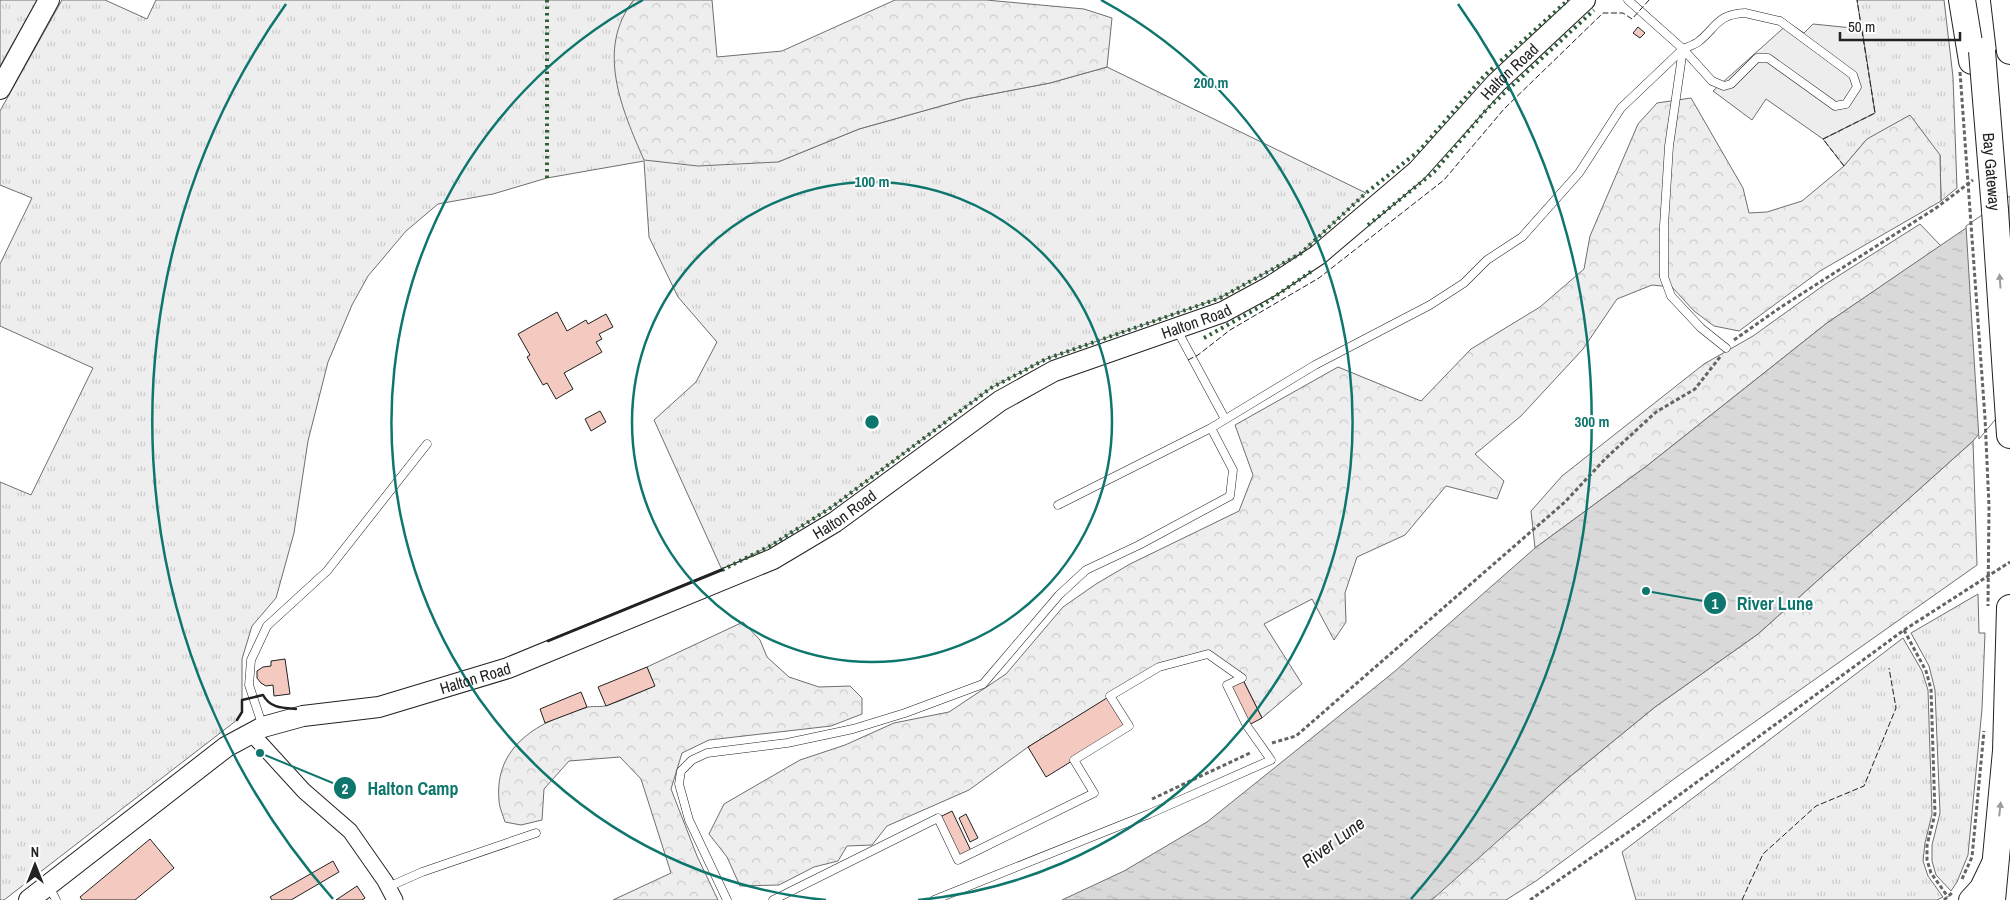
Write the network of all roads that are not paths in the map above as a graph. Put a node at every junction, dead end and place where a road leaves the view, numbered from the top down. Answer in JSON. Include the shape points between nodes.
{"nodes":[{"id":1,"x":49,"y":0,"type":"edge"},
{"id":2,"x":1585,"y":0,"type":"edge"},
{"id":3,"x":1628,"y":0,"type":"edge"},
{"id":4,"x":1962,"y":0,"type":"edge"},
{"id":5,"x":1976,"y":0,"type":"edge"},
{"id":6,"x":2004,"y":0,"type":"edge"},
{"id":7,"x":2009,"y":39,"type":"edge"},
{"id":8,"x":1683,"y":49,"type":"junction"},
{"id":9,"x":1971,"y":61,"type":"junction"},
{"id":10,"x":0,"y":89,"type":"edge"},
{"id":11,"x":1176,"y":328,"type":"junction"},
{"id":12,"x":1726,"y":348,"type":"road end"},
{"id":13,"x":1225,"y":419,"type":"junction"},
{"id":14,"x":1211,"y":428,"type":"junction"},
{"id":15,"x":2010,"y":435,"type":"edge"},
{"id":16,"x":427,"y":444,"type":"dead end"},
{"id":17,"x":1058,"y":505,"type":"dead end"},
{"id":18,"x":1995,"y":610,"type":"edge"},
{"id":19,"x":257,"y":730,"type":"junction"},
{"id":20,"x":536,"y":833,"type":"dead end"},
{"id":21,"x":1995,"y":857,"type":"junction"},
{"id":22,"x":53,"y":893,"type":"edge"},
{"id":23,"x":391,"y":893,"type":"edge"},
{"id":24,"x":1959,"y":898,"type":"edge"},
{"id":25,"x":30,"y":900,"type":"edge"},
{"id":26,"x":727,"y":900,"type":"edge"},
{"id":27,"x":773,"y":900,"type":"edge"},
{"id":28,"x":934,"y":900,"type":"edge"},
{"id":29,"x":1992,"y":900,"type":"edge"}],
"edges":[{"from":1,"to":10,"type":"street"},
{"from":2,"to":11,"type":"street","name":"Halton Road","via":[[1496,83],[1417,171],[1318,256],[1223,312]]},
{"from":3,"to":8,"type":"lane"},
{"from":4,"to":9,"type":"highway"},
{"from":5,"to":9,"type":"highway"},
{"from":6,"to":7,"type":"highway"},
{"from":8,"to":8,"type":"lane","via":[[1697,42],[1731,14],[1766,17],[1795,30],[1816,50],[1853,75],[1857,87],[1846,104],[1835,106],[1768,58],[1757,58],[1731,84],[1724,86],[1712,81]]},
{"from":8,"to":12,"type":"lane","via":[[1669,146],[1664,277],[1671,296],[1701,328]]},
{"from":8,"to":13,"type":"lane","via":[[1621,108],[1579,173],[1522,237],[1487,260],[1464,283],[1430,305],[1315,365]]},
{"from":15,"to":9,"type":"highway","name":"Bay Gateway","one_way":true,"bridge":true,"via":[[1995,210]]},
{"from":11,"to":13,"type":"lane"},
{"from":11,"to":19,"type":"street","name":"Halton Road","via":[[1054,372],[1000,401],[835,522],[773,559],[508,668],[379,707],[303,716]]},
{"from":13,"to":14,"type":"lane"},
{"from":14,"to":17,"type":"lane"},
{"from":14,"to":26,"type":"lane","via":[[1233,470],[1230,496],[1086,570],[1059,595],[983,684],[853,729],[787,743],[707,753],[692,760],[681,771],[684,802],[689,820]]},
{"from":16,"to":19,"type":"lane","via":[[327,571],[267,626],[250,660],[249,685]]},
{"from":21,"to":18,"type":"highway","one_way":true,"via":[[2006,751]]},
{"from":19,"to":22,"type":"street","name":"Halton Road","via":[[226,747]]},
{"from":19,"to":23,"type":"street","via":[[304,790],[350,831]]},
{"from":20,"to":23,"type":"lane","via":[[422,872]]},
{"from":21,"to":24,"type":"main road","via":[[1981,888]]},
{"from":21,"to":29,"type":"highway"},
{"from":22,"to":25,"type":"street","name":"Halton Road"},
{"from":27,"to":28,"type":"lane","via":[[938,818],[958,860],[1094,793],[1074,760],[1129,726],[1110,696],[1159,667],[1208,654],[1242,678],[1227,685],[1247,726],[1271,760],[1127,823]]}]}
